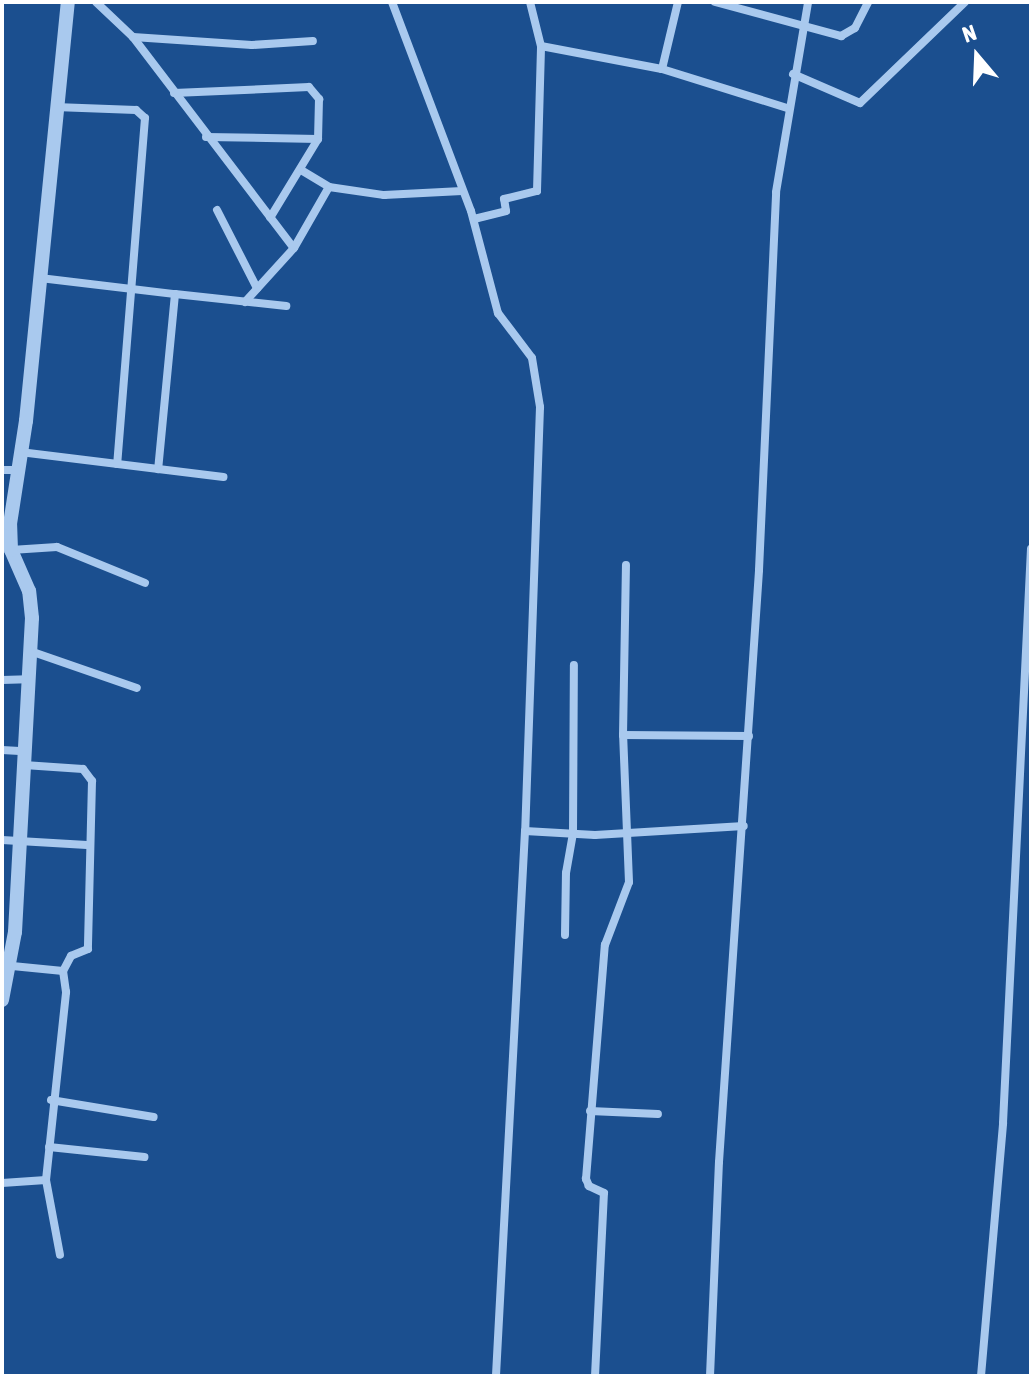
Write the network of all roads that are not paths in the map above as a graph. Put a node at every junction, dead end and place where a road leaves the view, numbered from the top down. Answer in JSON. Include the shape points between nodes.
{"nodes":[{"id":1,"x":68,"y":2,"type":"edge"},
{"id":2,"x":96,"y":2,"type":"edge"},
{"id":3,"x":392,"y":2,"type":"edge"},
{"id":4,"x":530,"y":2,"type":"edge"},
{"id":5,"x":678,"y":2,"type":"edge"},
{"id":6,"x":714,"y":2,"type":"edge"},
{"id":7,"x":808,"y":2,"type":"edge"},
{"id":8,"x":868,"y":2,"type":"edge"},
{"id":9,"x":965,"y":2,"type":"edge"},
{"id":10,"x":801,"y":23,"type":"junction"},
{"id":11,"x":133,"y":37,"type":"junction"},
{"id":12,"x":313,"y":41,"type":"dead end"},
{"id":13,"x":541,"y":46,"type":"junction"},
{"id":14,"x":662,"y":69,"type":"junction"},
{"id":15,"x":793,"y":74,"type":"junction"},
{"id":16,"x":174,"y":93,"type":"junction"},
{"id":17,"x":55,"y":107,"type":"junction"},
{"id":18,"x":787,"y":108,"type":"junction"},
{"id":19,"x":206,"y":137,"type":"junction"},
{"id":20,"x":318,"y":139,"type":"junction"},
{"id":21,"x":301,"y":170,"type":"junction"},
{"id":22,"x":329,"y":187,"type":"junction"},
{"id":23,"x":462,"y":191,"type":"junction"},
{"id":24,"x":217,"y":210,"type":"dead end"},
{"id":25,"x":270,"y":218,"type":"junction"},
{"id":26,"x":474,"y":219,"type":"junction"},
{"id":27,"x":294,"y":248,"type":"junction"},
{"id":28,"x":40,"y":278,"type":"junction"},
{"id":29,"x":257,"y":288,"type":"junction"},
{"id":30,"x":130,"y":289,"type":"junction"},
{"id":31,"x":175,"y":294,"type":"junction"},
{"id":32,"x":245,"y":302,"type":"junction"},
{"id":33,"x":286,"y":306,"type":"dead end"},
{"id":34,"x":20,"y":452,"type":"junction"},
{"id":35,"x":117,"y":464,"type":"junction"},
{"id":36,"x":158,"y":469,"type":"junction"},
{"id":37,"x":9,"y":470,"type":"edge"},
{"id":38,"x":223,"y":477,"type":"dead end"},
{"id":39,"x":1031,"y":549,"type":"edge"},
{"id":40,"x":11,"y":550,"type":"junction"},
{"id":41,"x":626,"y":565,"type":"dead end"},
{"id":42,"x":145,"y":583,"type":"dead end"},
{"id":43,"x":29,"y":651,"type":"junction"},
{"id":44,"x":574,"y":665,"type":"dead end"},
{"id":45,"x":27,"y":679,"type":"junction"},
{"id":46,"x":2,"y":680,"type":"edge"},
{"id":47,"x":137,"y":688,"type":"dead end"},
{"id":48,"x":623,"y":735,"type":"junction"},
{"id":49,"x":749,"y":736,"type":"junction"},
{"id":50,"x":2,"y":750,"type":"edge"},
{"id":51,"x":24,"y":758,"type":"junction"},
{"id":52,"x":744,"y":826,"type":"junction"},
{"id":53,"x":525,"y":831,"type":"junction"},
{"id":54,"x":629,"y":833,"type":"junction"},
{"id":55,"x":573,"y":834,"type":"junction"},
{"id":56,"x":2,"y":840,"type":"edge"},
{"id":57,"x":19,"y":841,"type":"junction"},
{"id":58,"x":87,"y":845,"type":"junction"},
{"id":59,"x":565,"y":935,"type":"dead end"},
{"id":60,"x":12,"y":966,"type":"junction"},
{"id":61,"x":63,"y":971,"type":"junction"},
{"id":62,"x":2,"y":1000,"type":"edge"},
{"id":63,"x":51,"y":1100,"type":"junction"},
{"id":64,"x":590,"y":1111,"type":"junction"},
{"id":65,"x":658,"y":1114,"type":"dead end"},
{"id":66,"x":154,"y":1117,"type":"dead end"},
{"id":67,"x":49,"y":1147,"type":"junction"},
{"id":68,"x":144,"y":1157,"type":"dead end"},
{"id":69,"x":46,"y":1180,"type":"junction"},
{"id":70,"x":2,"y":1183,"type":"edge"},
{"id":71,"x":60,"y":1255,"type":"dead end"},
{"id":72,"x":496,"y":1376,"type":"edge"},
{"id":73,"x":595,"y":1376,"type":"edge"},
{"id":74,"x":710,"y":1376,"type":"edge"},
{"id":75,"x":981,"y":1376,"type":"edge"}],
"edges":[{"from":1,"to":17,"type":"street"},
{"from":2,"to":11,"type":"street"},
{"from":3,"to":23,"type":"street"},
{"from":4,"to":13,"type":"street"},
{"from":5,"to":14,"type":"street"},
{"from":6,"to":10,"type":"street"},
{"from":7,"to":10,"type":"street"},
{"from":8,"to":10,"type":"street","via":[[846,35]]},
{"from":9,"to":15,"type":"street","via":[[860,103]]},
{"from":10,"to":15,"type":"street"},
{"from":11,"to":12,"type":"street","via":[[252,45]]},
{"from":11,"to":16,"type":"street"},
{"from":13,"to":14,"type":"street"},
{"from":13,"to":26,"type":"street","via":[[537,191],[504,199],[506,211]]},
{"from":14,"to":18,"type":"street"},
{"from":15,"to":18,"type":"street"},
{"from":16,"to":19,"type":"street"},
{"from":16,"to":20,"type":"street","via":[[314,89]]},
{"from":17,"to":28,"type":"street"},
{"from":17,"to":30,"type":"street","via":[[136,110],[145,118]]},
{"from":18,"to":49,"type":"street","via":[[776,192]]},
{"from":19,"to":20,"type":"street"},
{"from":19,"to":25,"type":"street"},
{"from":20,"to":21,"type":"street"},
{"from":21,"to":22,"type":"street"},
{"from":21,"to":25,"type":"street"},
{"from":22,"to":23,"type":"street","via":[[384,195]]},
{"from":22,"to":27,"type":"street"},
{"from":23,"to":26,"type":"street"},
{"from":24,"to":29,"type":"street"},
{"from":25,"to":27,"type":"street"},
{"from":26,"to":53,"type":"street","via":[[498,313],[532,358],[540,407]]},
{"from":27,"to":29,"type":"street"},
{"from":28,"to":30,"type":"street"},
{"from":28,"to":34,"type":"street"},
{"from":29,"to":32,"type":"street"},
{"from":30,"to":31,"type":"street"},
{"from":30,"to":35,"type":"street"},
{"from":31,"to":32,"type":"street"},
{"from":31,"to":36,"type":"street"},
{"from":32,"to":33,"type":"street"},
{"from":34,"to":35,"type":"street"},
{"from":34,"to":37,"type":"street"},
{"from":35,"to":36,"type":"street"},
{"from":36,"to":38,"type":"street"},
{"from":37,"to":40,"type":"street"},
{"from":39,"to":75,"type":"street","via":[[1003,1123]]},
{"from":40,"to":42,"type":"street","via":[[57,547]]},
{"from":40,"to":43,"type":"street","via":[[32,603]]},
{"from":41,"to":48,"type":"street"},
{"from":43,"to":45,"type":"street"},
{"from":43,"to":47,"type":"street"},
{"from":44,"to":55,"type":"street"},
{"from":45,"to":46,"type":"street"},
{"from":45,"to":51,"type":"street"},
{"from":48,"to":49,"type":"street"},
{"from":48,"to":54,"type":"street"},
{"from":49,"to":52,"type":"street"},
{"from":50,"to":51,"type":"street"},
{"from":51,"to":57,"type":"street"},
{"from":51,"to":58,"type":"street","via":[[89,772]]},
{"from":52,"to":54,"type":"street"},
{"from":52,"to":74,"type":"street","via":[[719,1162]]},
{"from":53,"to":55,"type":"street"},
{"from":53,"to":72,"type":"street"},
{"from":54,"to":55,"type":"street"},
{"from":54,"to":64,"type":"street","via":[[629,882],[605,945]]},
{"from":55,"to":59,"type":"street"},
{"from":56,"to":57,"type":"street"},
{"from":57,"to":58,"type":"street"},
{"from":57,"to":60,"type":"street"},
{"from":58,"to":61,"type":"street","via":[[88,949],[69,957]]},
{"from":60,"to":61,"type":"street"},
{"from":60,"to":62,"type":"street"},
{"from":61,"to":63,"type":"street","via":[[65,1005]]},
{"from":63,"to":66,"type":"street"},
{"from":63,"to":67,"type":"street"},
{"from":64,"to":65,"type":"street"},
{"from":64,"to":73,"type":"street","via":[[587,1183],[604,1193]]},
{"from":67,"to":68,"type":"street"},
{"from":67,"to":69,"type":"street"},
{"from":69,"to":70,"type":"street"},
{"from":69,"to":71,"type":"street"}]}
